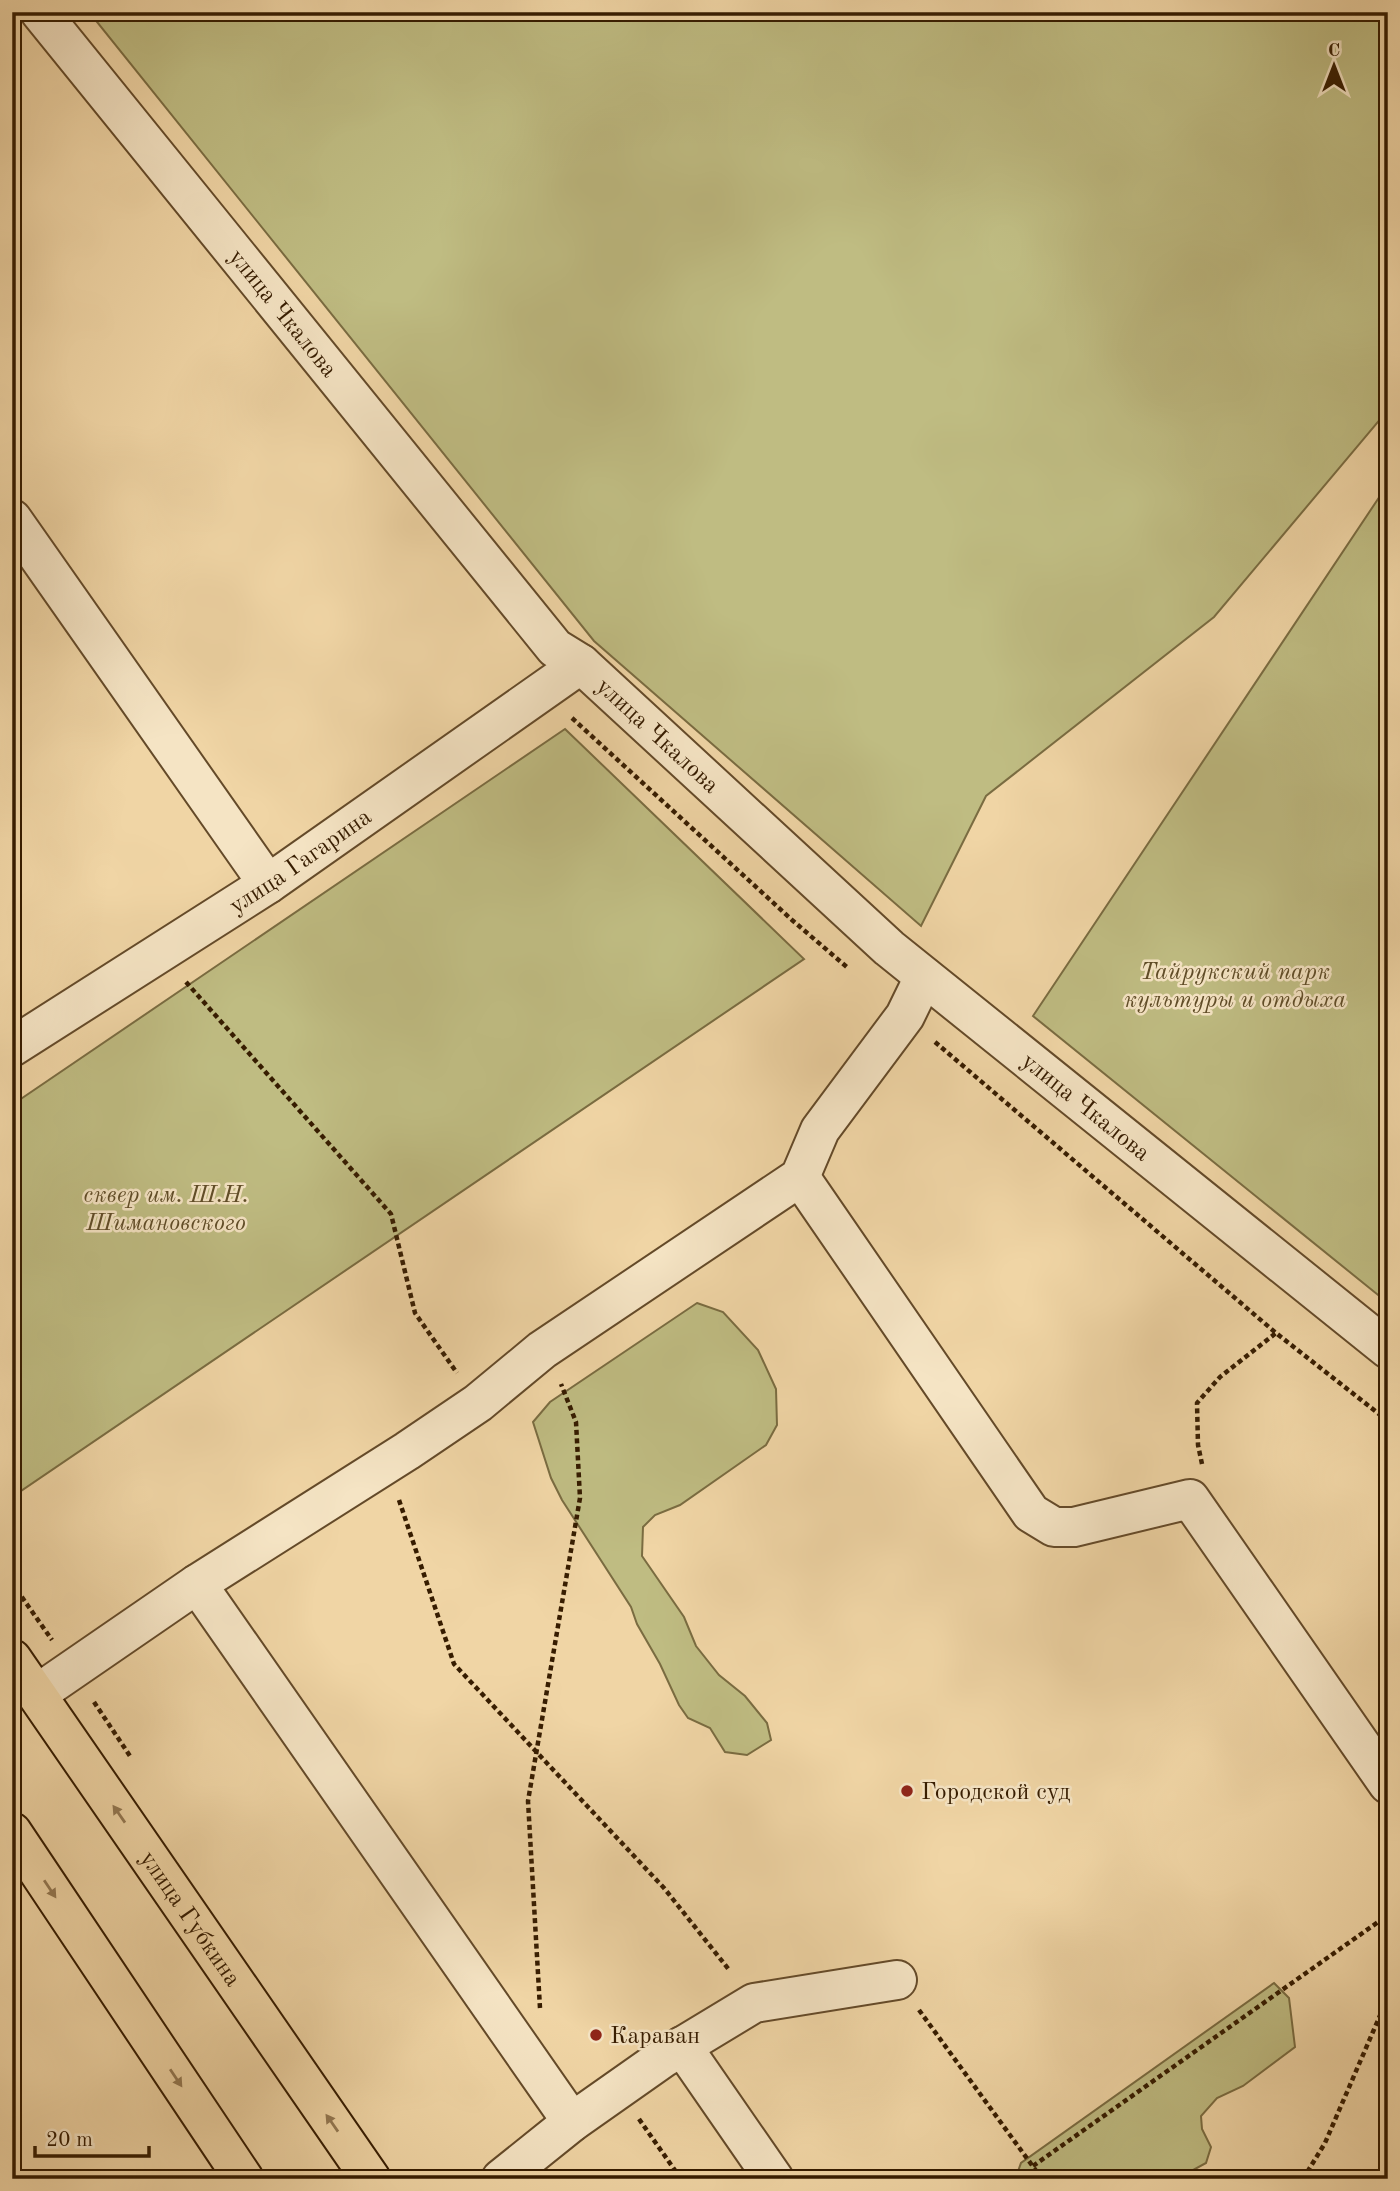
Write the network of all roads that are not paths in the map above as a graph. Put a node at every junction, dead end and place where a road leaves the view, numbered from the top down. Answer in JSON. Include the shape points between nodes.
{"nodes":[{"id":1,"x":40,"y":12,"type":"edge"},
{"id":2,"x":12,"y":519,"type":"edge"},
{"id":3,"x":581,"y":664,"type":"junction"},
{"id":4,"x":268,"y":884,"type":"junction"},
{"id":5,"x":924,"y":977,"type":"junction"},
{"id":6,"x":12,"y":1047,"type":"edge"},
{"id":7,"x":800,"y":1177,"type":"junction"},
{"id":8,"x":1388,"y":1349,"type":"edge"},
{"id":9,"x":197,"y":1584,"type":"junction"},
{"id":10,"x":12,"y":1659,"type":"edge"},
{"id":11,"x":37,"y":1694,"type":"junction"},
{"id":12,"x":1388,"y":1784,"type":"edge"},
{"id":13,"x":12,"y":1832,"type":"edge"},
{"id":14,"x":897,"y":1980,"type":"road end"},
{"id":15,"x":682,"y":2046,"type":"junction"},
{"id":16,"x":572,"y":2122,"type":"junction"},
{"id":17,"x":244,"y":2179,"type":"edge"},
{"id":18,"x":371,"y":2179,"type":"edge"},
{"id":19,"x":501,"y":2179,"type":"edge"},
{"id":20,"x":774,"y":2179,"type":"edge"}],
"edges":[{"from":1,"to":3,"type":"street","name":"улица Чкалова","via":[[555,648]]},
{"from":2,"to":4,"type":"street"},
{"from":3,"to":4,"type":"street","name":"улица Гагарина"},
{"from":3,"to":5,"type":"street","name":"улица Чкалова"},
{"from":4,"to":6,"type":"street","name":"улица Гагарина"},
{"from":5,"to":7,"type":"street","via":[[905,1016],[820,1130]]},
{"from":5,"to":8,"type":"street","name":"улица Чкалова"},
{"from":7,"to":9,"type":"street","via":[[542,1350],[478,1403],[407,1451]]},
{"from":7,"to":12,"type":"street","via":[[1031,1513],[1054,1527],[1074,1527],[1190,1499]]},
{"from":9,"to":11,"type":"street"},
{"from":9,"to":16,"type":"street"},
{"from":10,"to":11,"type":"main road","name":"улица Губкина"},
{"from":18,"to":11,"type":"main road","name":"улица Губкина","one_way":true},
{"from":13,"to":17,"type":"main road","one_way":true},
{"from":14,"to":15,"type":"street","via":[[754,2003]]},
{"from":15,"to":16,"type":"street"},
{"from":15,"to":20,"type":"street"},
{"from":16,"to":19,"type":"street"}]}
